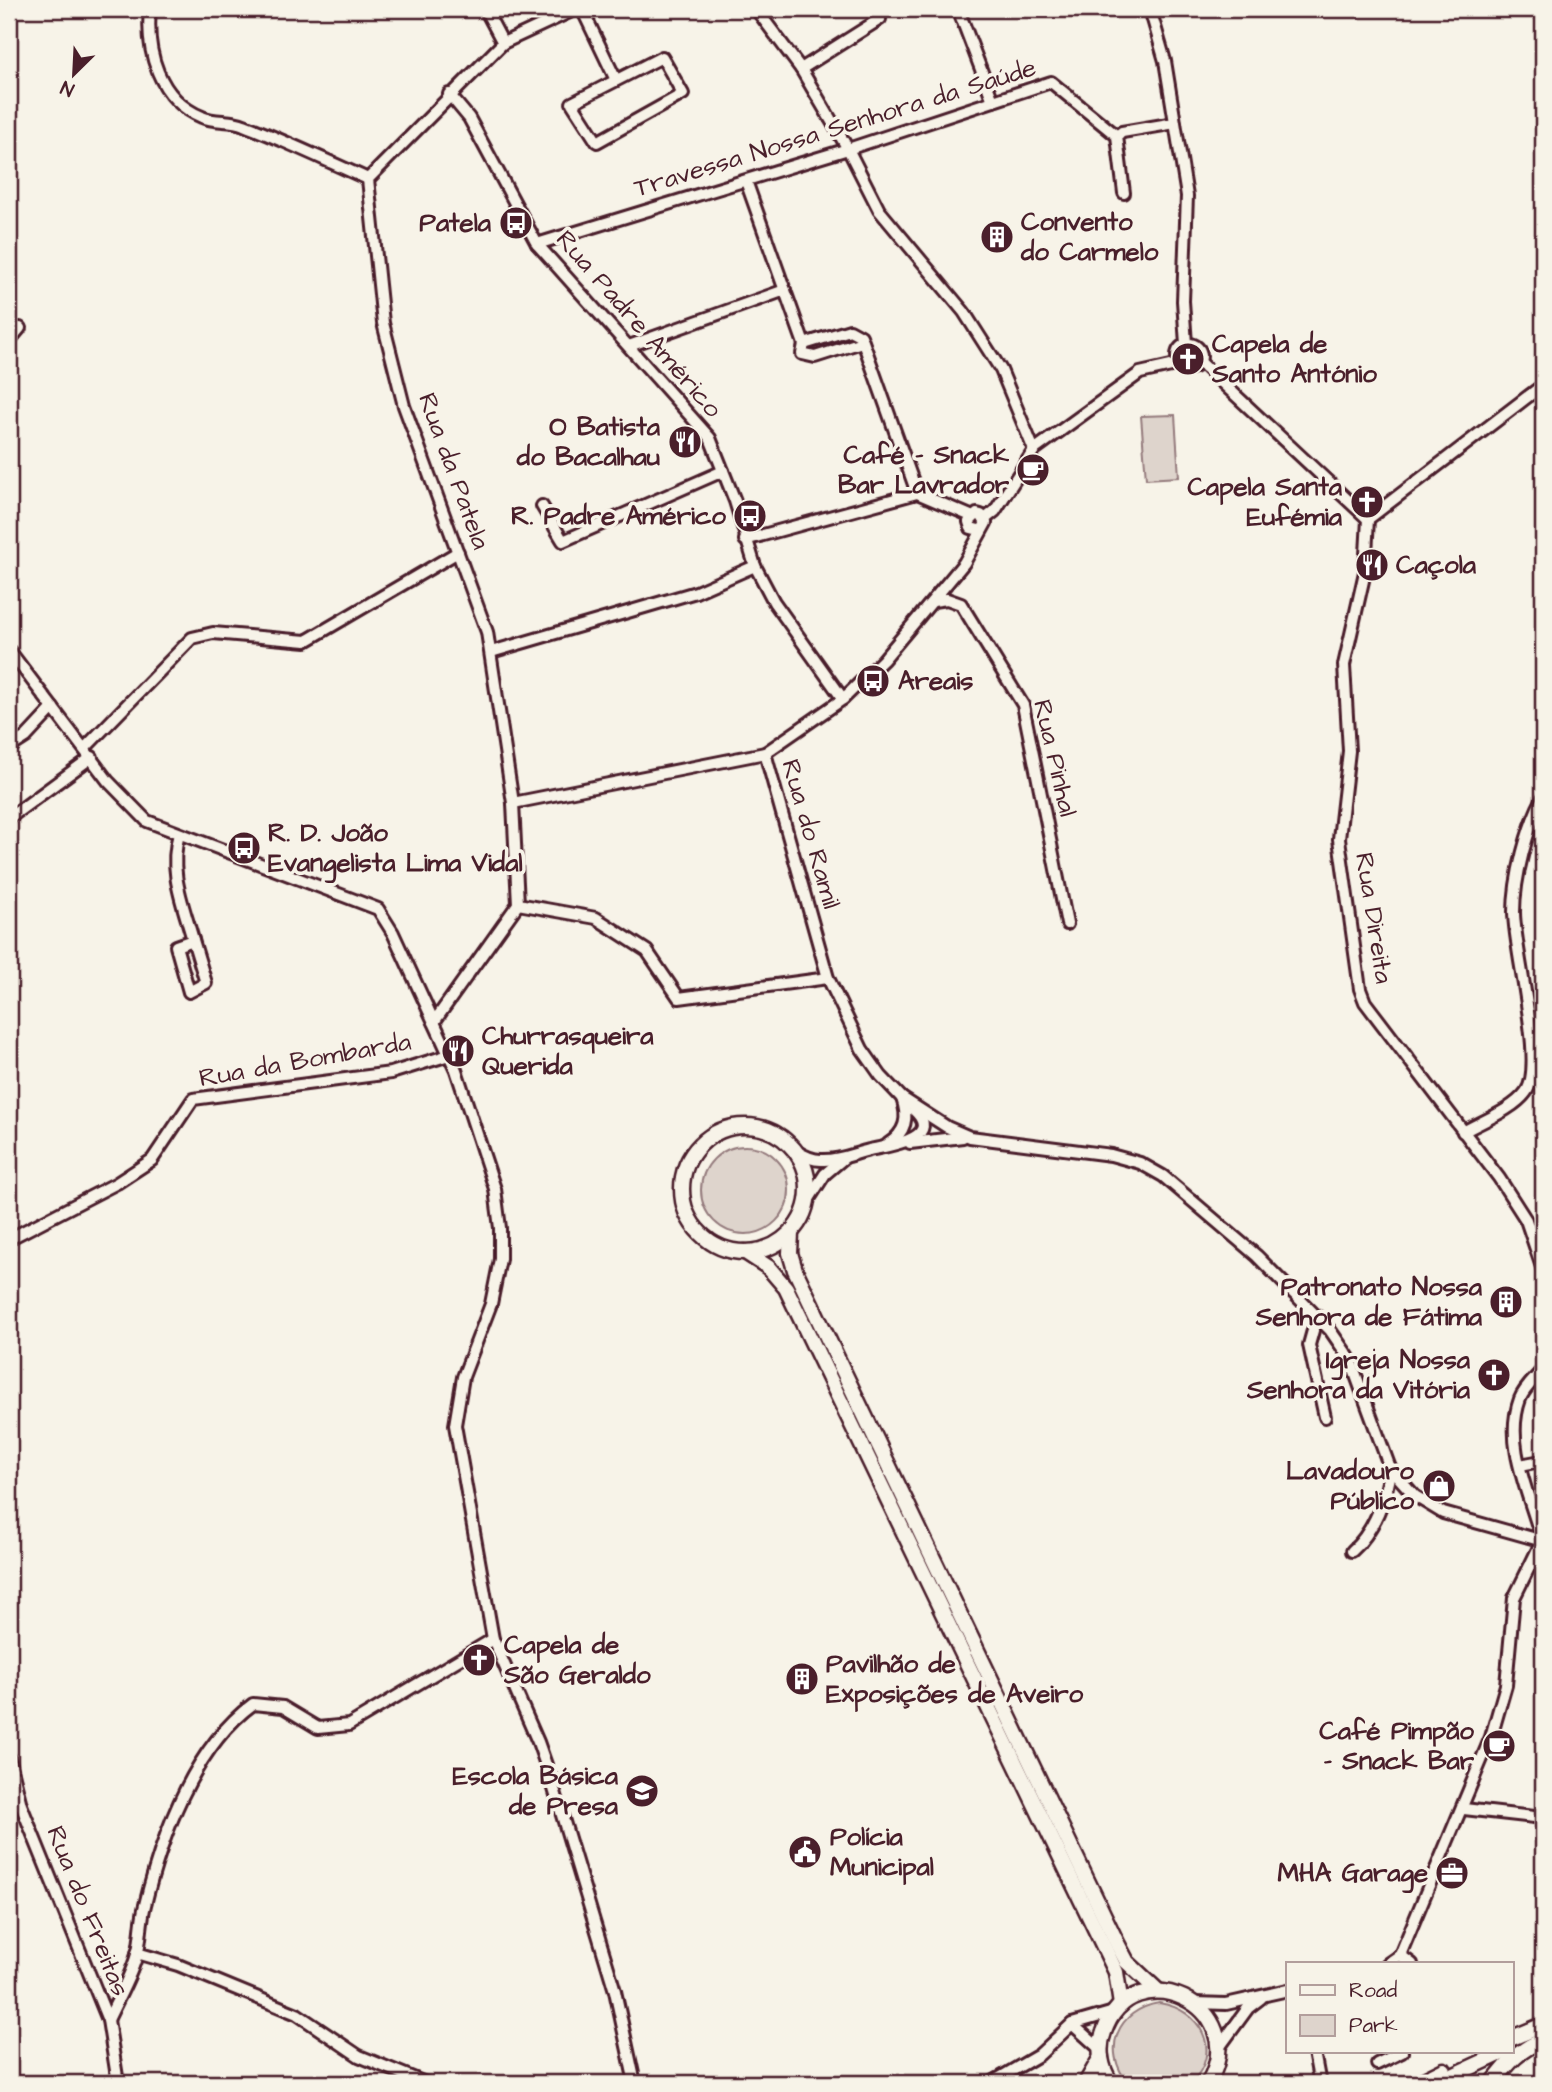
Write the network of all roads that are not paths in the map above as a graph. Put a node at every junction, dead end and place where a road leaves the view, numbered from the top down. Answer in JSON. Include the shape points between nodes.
{"nodes":[{"id":1,"x":149,"y":9,"type":"edge"},
{"id":2,"x":485,"y":9,"type":"edge"},
{"id":3,"x":579,"y":9,"type":"edge"},
{"id":4,"x":756,"y":9,"type":"edge"},
{"id":5,"x":876,"y":9,"type":"edge"},
{"id":6,"x":958,"y":9,"type":"edge"},
{"id":7,"x":1150,"y":9,"type":"edge"},
{"id":8,"x":503,"y":43,"type":"junction"},
{"id":9,"x":801,"y":69,"type":"junction"},
{"id":10,"x":616,"y":80,"type":"junction"},
{"id":11,"x":449,"y":94,"type":"junction"},
{"id":12,"x":993,"y":101,"type":"junction"},
{"id":13,"x":1175,"y":123,"type":"junction"},
{"id":14,"x":1117,"y":136,"type":"junction"},
{"id":15,"x":848,"y":149,"type":"junction"},
{"id":16,"x":368,"y":179,"type":"junction"},
{"id":17,"x":746,"y":181,"type":"junction"},
{"id":18,"x":1124,"y":193,"type":"dead end"},
{"id":19,"x":537,"y":244,"type":"junction"},
{"id":20,"x":785,"y":290,"type":"junction"},
{"id":21,"x":20,"y":328,"type":"dead end"},
{"id":22,"x":9,"y":341,"type":"edge"},
{"id":23,"x":862,"y":342,"type":"junction"},
{"id":24,"x":804,"y":344,"type":"junction"},
{"id":25,"x":1186,"y":344,"type":"junction"},
{"id":26,"x":629,"y":346,"type":"junction"},
{"id":27,"x":1200,"y":362,"type":"junction"},
{"id":28,"x":1180,"y":364,"type":"junction"},
{"id":29,"x":1543,"y":385,"type":"edge"},
{"id":30,"x":1034,"y":450,"type":"junction"},
{"id":31,"x":723,"y":471,"type":"junction"},
{"id":32,"x":917,"y":492,"type":"junction"},
{"id":33,"x":542,"y":506,"type":"dead end"},
{"id":34,"x":971,"y":516,"type":"junction"},
{"id":35,"x":985,"y":519,"type":"junction"},
{"id":36,"x":1368,"y":519,"type":"junction"},
{"id":37,"x":979,"y":530,"type":"junction"},
{"id":38,"x":745,"y":540,"type":"junction"},
{"id":39,"x":458,"y":552,"type":"junction"},
{"id":40,"x":755,"y":566,"type":"junction"},
{"id":41,"x":933,"y":601,"type":"junction"},
{"id":42,"x":9,"y":650,"type":"edge"},
{"id":43,"x":491,"y":652,"type":"junction"},
{"id":44,"x":843,"y":699,"type":"junction"},
{"id":45,"x":53,"y":708,"type":"junction"},
{"id":46,"x":9,"y":748,"type":"edge"},
{"id":47,"x":89,"y":753,"type":"junction"},
{"id":48,"x":765,"y":753,"type":"junction"},
{"id":49,"x":1543,"y":798,"type":"edge"},
{"id":50,"x":513,"y":803,"type":"junction"},
{"id":51,"x":9,"y":818,"type":"edge"},
{"id":52,"x":179,"y":834,"type":"junction"},
{"id":53,"x":518,"y":904,"type":"junction"},
{"id":54,"x":1067,"y":923,"type":"dead end"},
{"id":55,"x":193,"y":940,"type":"dead end"},
{"id":56,"x":828,"y":978,"type":"junction"},
{"id":57,"x":434,"y":1022,"type":"junction"},
{"id":58,"x":449,"y":1055,"type":"junction"},
{"id":59,"x":902,"y":1098,"type":"junction"},
{"id":60,"x":1463,"y":1132,"type":"junction"},
{"id":61,"x":970,"y":1136,"type":"junction"},
{"id":62,"x":899,"y":1144,"type":"junction"},
{"id":63,"x":886,"y":1146,"type":"junction"},
{"id":64,"x":796,"y":1151,"type":"junction"},
{"id":65,"x":844,"y":1158,"type":"junction"},
{"id":66,"x":807,"y":1202,"type":"junction"},
{"id":67,"x":791,"y":1233,"type":"junction"},
{"id":68,"x":9,"y":1239,"type":"edge"},
{"id":69,"x":745,"y":1252,"type":"junction"},
{"id":70,"x":1543,"y":1270,"type":"edge"},
{"id":71,"x":1317,"y":1316,"type":"junction"},
{"id":72,"x":1543,"y":1369,"type":"edge"},
{"id":73,"x":1325,"y":1418,"type":"dead end"},
{"id":74,"x":1541,"y":1461,"type":"dead end"},
{"id":75,"x":1520,"y":1465,"type":"junction"},
{"id":76,"x":1390,"y":1468,"type":"junction"},
{"id":77,"x":1543,"y":1541,"type":"edge"},
{"id":78,"x":1352,"y":1551,"type":"dead end"},
{"id":79,"x":493,"y":1639,"type":"junction"},
{"id":80,"x":9,"y":1757,"type":"edge"},
{"id":81,"x":1464,"y":1809,"type":"junction"},
{"id":82,"x":1543,"y":1818,"type":"edge"},
{"id":83,"x":137,"y":1953,"type":"junction"},
{"id":84,"x":1400,"y":1955,"type":"junction"},
{"id":85,"x":1390,"y":1962,"type":"edge"},
{"id":86,"x":1409,"y":1962,"type":"edge"},
{"id":87,"x":1286,"y":1990,"type":"edge"},
{"id":88,"x":1158,"y":1991,"type":"junction"},
{"id":89,"x":1264,"y":1996,"type":"junction"},
{"id":90,"x":1195,"y":2003,"type":"junction"},
{"id":91,"x":1118,"y":2008,"type":"junction"},
{"id":92,"x":108,"y":2020,"type":"junction"},
{"id":93,"x":1072,"y":2024,"type":"junction"},
{"id":94,"x":1543,"y":2025,"type":"edge"},
{"id":95,"x":1514,"y":2037,"type":"edge"},
{"id":96,"x":1543,"y":2038,"type":"edge"},
{"id":97,"x":1514,"y":2048,"type":"edge"},
{"id":98,"x":1218,"y":2049,"type":"junction"},
{"id":99,"x":1100,"y":2053,"type":"junction"},
{"id":100,"x":1314,"y":2054,"type":"edge"},
{"id":101,"x":1398,"y":2054,"type":"edge"},
{"id":102,"x":1476,"y":2054,"type":"edge"},
{"id":103,"x":1500,"y":2054,"type":"edge"},
{"id":104,"x":1377,"y":2064,"type":"dead end"},
{"id":105,"x":1319,"y":2079,"type":"dead end"},
{"id":106,"x":118,"y":2083,"type":"edge"},
{"id":107,"x":425,"y":2083,"type":"edge"},
{"id":108,"x":635,"y":2083,"type":"edge"},
{"id":109,"x":991,"y":2083,"type":"edge"},
{"id":110,"x":1086,"y":2083,"type":"edge"},
{"id":111,"x":1111,"y":2083,"type":"edge"},
{"id":112,"x":1208,"y":2083,"type":"edge"},
{"id":113,"x":1418,"y":2083,"type":"edge"},
{"id":114,"x":1437,"y":2083,"type":"edge"},
{"id":115,"x":1493,"y":2083,"type":"edge"}],
"edges":[{"from":1,"to":16,"type":"street","via":[[147,37],[155,68],[170,94],[202,117],[241,123]]},
{"from":2,"to":8,"type":"street"},
{"from":3,"to":8,"type":"street"},
{"from":3,"to":10,"type":"street"},
{"from":4,"to":9,"type":"street"},
{"from":5,"to":9,"type":"street","via":[[880,19]]},
{"from":6,"to":12,"type":"street"},
{"from":7,"to":13,"type":"street","via":[[1165,61]]},
{"from":8,"to":11,"type":"street"},
{"from":9,"to":15,"type":"street"},
{"from":10,"to":10,"type":"street","via":[[662,57],[683,94],[597,142],[572,103]]},
{"from":11,"to":16,"type":"street"},
{"from":11,"to":19,"type":"street","name":"Rua Padre Américo","via":[[469,118]]},
{"from":12,"to":14,"type":"street","name":"Travessa Nossa Senhora da Saúde","via":[[1051,82]]},
{"from":12,"to":15,"type":"street","name":"Travessa Nossa Senhora da Saúde"},
{"from":13,"to":14,"type":"street"},
{"from":13,"to":25,"type":"street","via":[[1187,196]]},
{"from":14,"to":18,"type":"street"},
{"from":15,"to":17,"type":"street","name":"Travessa Nossa Senhora da Saúde"},
{"from":15,"to":30,"type":"street","via":[[879,211],[964,312],[1001,370]]},
{"from":16,"to":39,"type":"street","name":"Rua da Patela","via":[[383,323],[404,406]]},
{"from":17,"to":19,"type":"street","name":"Travessa Nossa Senhora da Saúde"},
{"from":17,"to":20,"type":"street"},
{"from":19,"to":26,"type":"street","name":"Rua Padre Américo"},
{"from":20,"to":24,"type":"street"},
{"from":20,"to":26,"type":"street"},
{"from":21,"to":22,"type":"street"},
{"from":23,"to":24,"type":"street","via":[[861,335],[850,330]]},
{"from":23,"to":24,"type":"street","via":[[815,357],[802,354]]},
{"from":23,"to":32,"type":"street"},
{"from":25,"to":27,"type":"street","via":[[1198,348]]},
{"from":25,"to":28,"type":"street","via":[[1177,354]]},
{"from":26,"to":31,"type":"street","name":"Rua Padre Américo","via":[[710,438]]},
{"from":27,"to":28,"type":"street","via":[[1190,368]]},
{"from":27,"to":36,"type":"street"},
{"from":28,"to":30,"type":"street","via":[[1140,373]]},
{"from":29,"to":36,"type":"street"},
{"from":30,"to":35,"type":"street","via":[[995,511]]},
{"from":31,"to":33,"type":"street","via":[[563,541]]},
{"from":31,"to":38,"type":"street","name":"Rua Padre Américo"},
{"from":32,"to":34,"type":"street"},
{"from":32,"to":38,"type":"street"},
{"from":34,"to":35,"type":"street","via":[[976,513]]},
{"from":34,"to":37,"type":"street","via":[[971,528]]},
{"from":35,"to":37,"type":"street"},
{"from":36,"to":60,"type":"street","name":"Rua Direita","via":[[1365,572],[1345,665],[1349,751],[1339,839],[1347,908],[1362,996]]},
{"from":37,"to":41,"type":"street","name":"Rua do Ramil","via":[[964,563]]},
{"from":38,"to":40,"type":"street","name":"Rua Padre Américo"},
{"from":39,"to":43,"type":"street","name":"Rua da Patela"},
{"from":39,"to":47,"type":"street","via":[[306,641],[213,633],[192,638]]},
{"from":40,"to":43,"type":"street","via":[[696,592]]},
{"from":40,"to":44,"type":"street","name":"Rua Padre Américo","via":[[774,602]]},
{"from":41,"to":44,"type":"street","name":"Rua do Ramil"},
{"from":41,"to":54,"type":"street","name":"Rua Pinhal","via":[[961,604],[1023,705]]},
{"from":42,"to":45,"type":"street"},
{"from":43,"to":50,"type":"street","name":"Rua da Patela"},
{"from":44,"to":48,"type":"street","name":"Rua do Ramil"},
{"from":45,"to":46,"type":"street"},
{"from":45,"to":47,"type":"street"},
{"from":47,"to":51,"type":"street"},
{"from":47,"to":52,"type":"street","via":[[130,807],[147,821]]},
{"from":48,"to":50,"type":"street"},
{"from":48,"to":56,"type":"street","name":"Rua do Ramil"},
{"from":49,"to":60,"type":"street","via":[[1518,873],[1514,910],[1533,1077],[1519,1099]]},
{"from":50,"to":53,"type":"street","name":"Rua da Patela"},
{"from":52,"to":55,"type":"street","via":[[174,871]]},
{"from":52,"to":57,"type":"street","via":[[378,909]]},
{"from":53,"to":56,"type":"street","via":[[596,918],[647,951],[679,998]]},
{"from":53,"to":57,"type":"street"},
{"from":56,"to":59,"type":"street","name":"Rua do Ramil","via":[[862,1049]]},
{"from":57,"to":58,"type":"street"},
{"from":58,"to":68,"type":"street","name":"Rua da Bombarda","via":[[391,1073],[193,1099],[152,1160]]},
{"from":58,"to":79,"type":"street","via":[[481,1139],[500,1228],[500,1259],[491,1304],[463,1377],[456,1424]]},
{"from":59,"to":61,"type":"street"},
{"from":59,"to":62,"type":"street","via":[[919,1115],[922,1131]]},
{"from":59,"to":63,"type":"street","via":[[907,1113],[904,1128]]},
{"from":60,"to":70,"type":"street","name":"Rua Direita","via":[[1526,1220]]},
{"from":61,"to":62,"type":"street"},
{"from":61,"to":71,"type":"street","via":[[1095,1152],[1140,1163],[1184,1192]]},
{"from":62,"to":63,"type":"street"},
{"from":63,"to":65,"type":"street"},
{"from":64,"to":65,"type":"street","via":[[820,1160]]},
{"from":64,"to":66,"type":"main road","via":[[805,1168]]},
{"from":64,"to":69,"type":"main road","via":[[765,1129],[727,1128],[710,1137],[686,1166],[682,1185],[690,1219],[713,1243]]},
{"from":65,"to":66,"type":"street","via":[[825,1174]]},
{"from":66,"to":67,"type":"main road"},
{"from":67,"to":69,"type":"main road","via":[[762,1250]]},
{"from":67,"to":88,"type":"main road","via":[[795,1270],[1118,1945],[1127,1962]]},
{"from":69,"to":91,"type":"main road","via":[[768,1267],[786,1288],[1116,1972]]},
{"from":71,"to":73,"type":"street","via":[[1309,1345]]},
{"from":71,"to":76,"type":"street","via":[[1350,1359]]},
{"from":72,"to":75,"type":"street","via":[[1521,1397],[1515,1423]]},
{"from":74,"to":75,"type":"street"},
{"from":75,"to":77,"type":"street"},
{"from":76,"to":77,"type":"street","via":[[1415,1496],[1443,1513]]},
{"from":76,"to":78,"type":"street","via":[[1386,1493],[1362,1543]]},
{"from":77,"to":81,"type":"street","via":[[1514,1598],[1506,1685]]},
{"from":79,"to":83,"type":"street","via":[[349,1725],[318,1728],[283,1707],[253,1704],[230,1721],[181,1797],[144,1910]]},
{"from":79,"to":108,"type":"street","via":[[552,1782],[615,1991]]},
{"from":80,"to":92,"type":"street","name":"Rua do Freitas","via":[[21,1805]]},
{"from":81,"to":82,"type":"street"},
{"from":81,"to":84,"type":"street"},
{"from":83,"to":92,"type":"street"},
{"from":83,"to":107,"type":"street","via":[[297,2014],[359,2056]]},
{"from":84,"to":85,"type":"street"},
{"from":84,"to":86,"type":"street"},
{"from":87,"to":89,"type":"street"},
{"from":88,"to":90,"type":"main road"},
{"from":88,"to":91,"type":"main road"},
{"from":89,"to":90,"type":"street","via":[[1226,2004]]},
{"from":89,"to":98,"type":"street","via":[[1248,2008]]},
{"from":90,"to":98,"type":"main road","via":[[1212,2023]]},
{"from":91,"to":93,"type":"street"},
{"from":91,"to":99,"type":"main road","via":[[1106,2024]]},
{"from":92,"to":106,"type":"street","name":"Rua do Freitas"},
{"from":93,"to":99,"type":"street"},
{"from":93,"to":109,"type":"street","via":[[1039,2054]]},
{"from":94,"to":95,"type":"main road"},
{"from":96,"to":97,"type":"main road"},
{"from":96,"to":115,"type":"main road","via":[[1525,2047]]},
{"from":98,"to":112,"type":"main road"},
{"from":99,"to":110,"type":"main road"},
{"from":99,"to":111,"type":"main road"},
{"from":100,"to":105,"type":"street"},
{"from":101,"to":104,"type":"street"},
{"from":102,"to":113,"type":"main road"},
{"from":103,"to":114,"type":"main road"}]}
